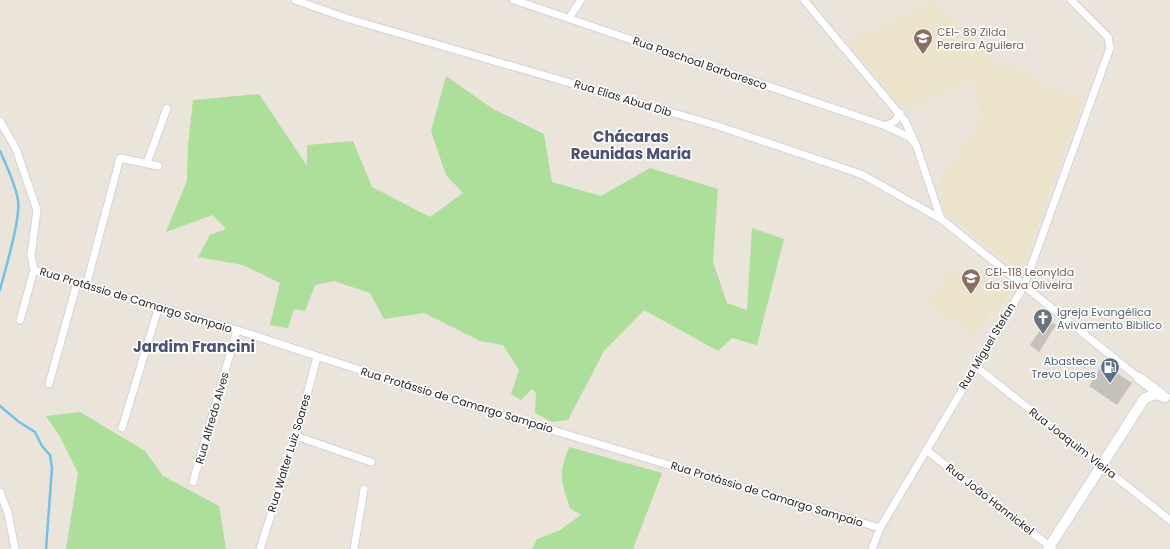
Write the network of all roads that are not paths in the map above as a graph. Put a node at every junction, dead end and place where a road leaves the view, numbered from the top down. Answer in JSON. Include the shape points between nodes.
{"nodes":[{"id":1,"x":295,"y":0,"type":"edge"},
{"id":2,"x":514,"y":0,"type":"edge"},
{"id":3,"x":581,"y":0,"type":"edge"},
{"id":4,"x":804,"y":0,"type":"edge"},
{"id":5,"x":1071,"y":0,"type":"edge"},
{"id":6,"x":569,"y":18,"type":"junction"},
{"id":7,"x":167,"y":108,"type":"dead end"},
{"id":8,"x":900,"y":113,"type":"junction"},
{"id":9,"x":0,"y":121,"type":"edge"},
{"id":10,"x":886,"y":126,"type":"junction"},
{"id":11,"x":916,"y":145,"type":"junction"},
{"id":12,"x":147,"y":163,"type":"junction"},
{"id":13,"x":158,"y":166,"type":"dead end"},
{"id":14,"x":941,"y":219,"type":"junction"},
{"id":15,"x":34,"y":270,"type":"junction"},
{"id":16,"x":77,"y":283,"type":"junction"},
{"id":17,"x":86,"y":286,"type":"junction"},
{"id":18,"x":1024,"y":286,"type":"junction"},
{"id":19,"x":159,"y":306,"type":"junction"},
{"id":20,"x":20,"y":320,"type":"dead end"},
{"id":21,"x":237,"y":330,"type":"junction"},
{"id":22,"x":317,"y":357,"type":"junction"},
{"id":23,"x":975,"y":366,"type":"junction"},
{"id":24,"x":1139,"y":378,"type":"junction"},
{"id":25,"x":49,"y":384,"type":"dead end"},
{"id":26,"x":1144,"y":399,"type":"junction"},
{"id":27,"x":1167,"y":399,"type":"edge"},
{"id":28,"x":122,"y":428,"type":"dead end"},
{"id":29,"x":296,"y":436,"type":"junction"},
{"id":30,"x":926,"y":450,"type":"junction"},
{"id":31,"x":371,"y":462,"type":"dead end"},
{"id":32,"x":1101,"y":465,"type":"junction"},
{"id":33,"x":193,"y":482,"type":"dead end"},
{"id":34,"x":364,"y":489,"type":"dead end"},
{"id":35,"x":0,"y":492,"type":"edge"},
{"id":36,"x":1170,"y":520,"type":"edge"},
{"id":37,"x":880,"y":528,"type":"junction"},
{"id":38,"x":1050,"y":548,"type":"edge"},
{"id":39,"x":16,"y":549,"type":"edge"},
{"id":40,"x":260,"y":549,"type":"edge"},
{"id":41,"x":354,"y":549,"type":"edge"},
{"id":42,"x":872,"y":549,"type":"edge"}],
"edges":[{"from":1,"to":14,"type":"street","name":"Rua Elias Abud Dib","via":[[346,18],[715,126],[840,167],[862,175]]},
{"from":2,"to":6,"type":"street","name":"Rua Paschoal Barbaresco"},
{"from":3,"to":6,"type":"street"},
{"from":4,"to":8,"type":"street"},
{"from":5,"to":18,"type":"street","name":"Rua Miguel Stefan","via":[[1108,37],[1110,48]]},
{"from":6,"to":10,"type":"street","name":"Rua Paschoal Barbaresco"},
{"from":7,"to":12,"type":"street"},
{"from":8,"to":10,"type":"street"},
{"from":8,"to":11,"type":"street"},
{"from":9,"to":15,"type":"street","via":[[16,149],[37,210],[31,255]]},
{"from":10,"to":11,"type":"street","name":"Rua Paschoal Barbaresco","via":[[908,137]]},
{"from":11,"to":14,"type":"street"},
{"from":12,"to":13,"type":"street"},
{"from":12,"to":17,"type":"street","via":[[120,158]]},
{"from":14,"to":18,"type":"street","name":"Rua Elias Abud Dib"},
{"from":15,"to":16,"type":"street","name":"Rua Protássio de Camargo Sampaio"},
{"from":15,"to":20,"type":"street"},
{"from":16,"to":17,"type":"street","name":"Rua Protássio de Camargo Sampaio"},
{"from":16,"to":25,"type":"street"},
{"from":17,"to":19,"type":"street","name":"Rua Protássio de Camargo Sampaio"},
{"from":18,"to":23,"type":"street","name":"Rua Miguel Stefan"},
{"from":18,"to":24,"type":"street","name":"Rua Elias Abud Dib"},
{"from":19,"to":21,"type":"street","name":"Rua Protássio de Camargo Sampaio"},
{"from":19,"to":28,"type":"street"},
{"from":21,"to":22,"type":"street","name":"Rua Protássio de Camargo Sampaio"},
{"from":21,"to":33,"type":"street","name":"Rua Alfredo Alves"},
{"from":22,"to":29,"type":"street","name":"Rua Walter Luiz Soares"},
{"from":22,"to":37,"type":"street","name":"Rua Protássio de Camargo Sampaio","via":[[451,400]]},
{"from":23,"to":30,"type":"street","name":"Rua Miguel Stefan"},
{"from":23,"to":32,"type":"street","name":"Rua Joaquim Vieira"},
{"from":24,"to":26,"type":"street","via":[[1144,388]]},
{"from":24,"to":27,"type":"street"},
{"from":26,"to":27,"type":"street","via":[[1155,394]]},
{"from":26,"to":32,"type":"street"},
{"from":29,"to":31,"type":"street"},
{"from":29,"to":40,"type":"street","name":"Rua Walter Luiz Soares"},
{"from":30,"to":37,"type":"street","name":"Rua Miguel Stefan"},
{"from":30,"to":38,"type":"street","name":"Rua João Hannickel"},
{"from":32,"to":36,"type":"street","name":"Rua Joaquim Vieira"},
{"from":32,"to":38,"type":"street"},
{"from":34,"to":41,"type":"street"},
{"from":35,"to":39,"type":"street","via":[[8,513]]},
{"from":37,"to":42,"type":"street","name":"Rua Miguel Stefan"}]}
